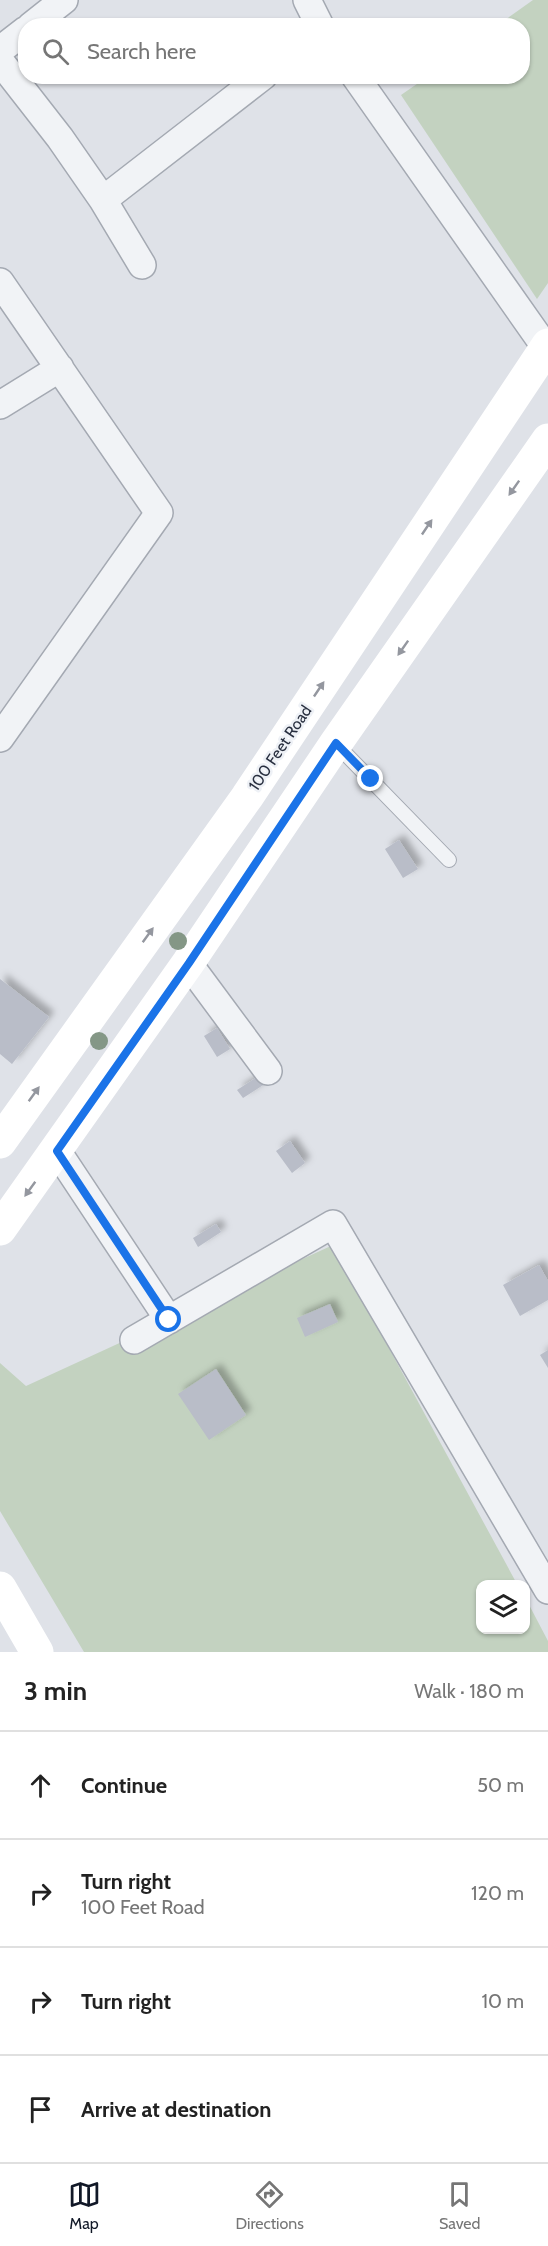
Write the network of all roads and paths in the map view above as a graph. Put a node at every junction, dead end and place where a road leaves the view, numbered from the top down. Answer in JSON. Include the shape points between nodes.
{"nodes":[{"id":1,"x":64,"y":0,"type":"edge"},
{"id":2,"x":307,"y":0,"type":"edge"},
{"id":3,"x":41,"y":18,"type":"edge"},
{"id":4,"x":316,"y":18,"type":"edge"},
{"id":5,"x":18,"y":36,"type":"edge"},
{"id":6,"x":0,"y":50,"type":"edge"},
{"id":7,"x":0,"y":61,"type":"edge"},
{"id":8,"x":253,"y":84,"type":"edge"},
{"id":9,"x":361,"y":84,"type":"edge"},
{"id":10,"x":103,"y":200,"type":"junction"},
{"id":11,"x":142,"y":265,"type":"dead end"},
{"id":12,"x":0,"y":282,"type":"edge"},
{"id":13,"x":547,"y":347,"type":"edge"},
{"id":14,"x":60,"y":368,"type":"junction"},
{"id":15,"x":0,"y":405,"type":"edge"},
{"id":16,"x":548,"y":440,"type":"edge"},
{"id":17,"x":0,"y":738,"type":"edge"},
{"id":18,"x":336,"y":743,"type":"junction"},
{"id":19,"x":449,"y":860,"type":"dead end"},
{"id":20,"x":189,"y":963,"type":"junction"},
{"id":21,"x":268,"y":1071,"type":"dead end"},
{"id":22,"x":0,"y":1142,"type":"edge"},
{"id":23,"x":57,"y":1151,"type":"junction"},
{"id":24,"x":0,"y":1229,"type":"edge"},
{"id":25,"x":169,"y":1320,"type":"junction"},
{"id":26,"x":134,"y":1340,"type":"dead end"},
{"id":27,"x":0,"y":1588,"type":"edge"},
{"id":28,"x":548,"y":1590,"type":"edge"},
{"id":29,"x":37,"y":1652,"type":"edge"}],
"edges":[{"from":1,"to":3,"type":"street"},
{"from":2,"to":4,"type":"street"},
{"from":5,"to":6,"type":"street"},
{"from":7,"to":10,"type":"street"},
{"from":8,"to":10,"type":"street"},
{"from":9,"to":13,"type":"street"},
{"from":10,"to":11,"type":"street"},
{"from":12,"to":14,"type":"street"},
{"from":22,"to":13,"type":"main road","name":"100 Feet Road","one_way":true,"via":[[247,797]]},
{"from":14,"to":15,"type":"street"},
{"from":14,"to":17,"type":"street","via":[[159,513]]},
{"from":16,"to":18,"type":"main road","one_way":true},
{"from":18,"to":19,"type":"lane"},
{"from":18,"to":20,"type":"main road"},
{"from":20,"to":21,"type":"street"},
{"from":20,"to":23,"type":"main road"},
{"from":23,"to":24,"type":"main road","one_way":true},
{"from":23,"to":25,"type":"street"},
{"from":25,"to":26,"type":"street"},
{"from":25,"to":28,"type":"street","via":[[333,1224]]},
{"from":27,"to":29,"type":"main road"}]}
